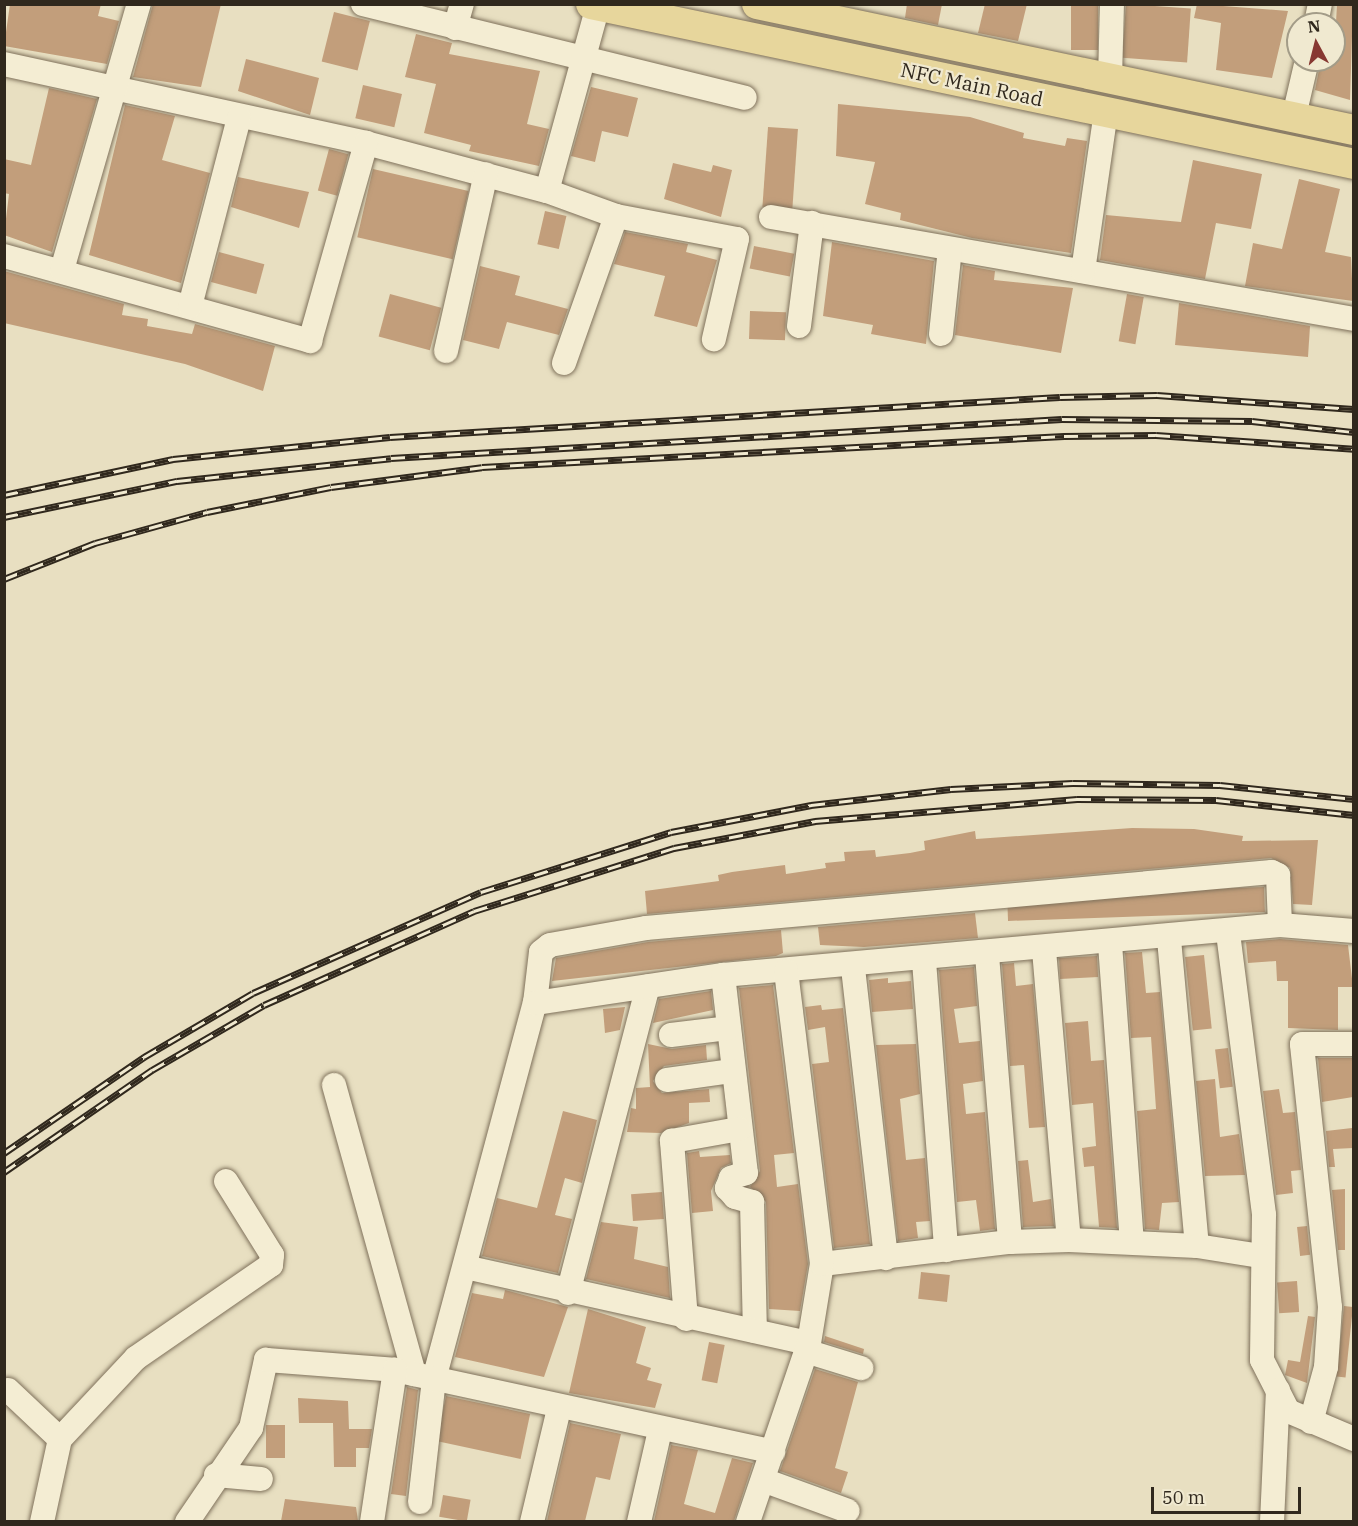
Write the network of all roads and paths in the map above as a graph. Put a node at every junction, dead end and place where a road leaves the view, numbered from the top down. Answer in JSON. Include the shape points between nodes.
{"nodes":[{"id":1,"x":139,"y":4,"type":"edge"},
{"id":2,"x":363,"y":4,"type":"edge"},
{"id":3,"x":462,"y":4,"type":"edge"},
{"id":4,"x":757,"y":4,"type":"edge"},
{"id":5,"x":1112,"y":4,"type":"edge"},
{"id":6,"x":594,"y":5,"type":"edge"},
{"id":7,"x":816,"y":10,"type":"edge"},
{"id":8,"x":455,"y":28,"type":"junction"},
{"id":9,"x":580,"y":60,"type":"junction"},
{"id":10,"x":4,"y":64,"type":"edge"},
{"id":11,"x":1304,"y":72,"type":"edge"},
{"id":12,"x":1110,"y":79,"type":"junction"},
{"id":13,"x":112,"y":86,"type":"junction"},
{"id":14,"x":745,"y":98,"type":"dead end"},
{"id":15,"x":1106,"y":112,"type":"junction"},
{"id":16,"x":1294,"y":116,"type":"junction"},
{"id":17,"x":239,"y":118,"type":"junction"},
{"id":18,"x":1353,"y":130,"type":"edge"},
{"id":19,"x":366,"y":143,"type":"junction"},
{"id":20,"x":1353,"y":164,"type":"edge"},
{"id":21,"x":486,"y":174,"type":"junction"},
{"id":22,"x":547,"y":191,"type":"junction"},
{"id":23,"x":616,"y":216,"type":"junction"},
{"id":24,"x":771,"y":217,"type":"dead end"},
{"id":25,"x":812,"y":223,"type":"junction"},
{"id":26,"x":950,"y":249,"type":"junction"},
{"id":27,"x":4,"y":256,"type":"edge"},
{"id":28,"x":62,"y":270,"type":"junction"},
{"id":29,"x":1083,"y":271,"type":"junction"},
{"id":30,"x":190,"y":306,"type":"junction"},
{"id":31,"x":1353,"y":319,"type":"edge"},
{"id":32,"x":799,"y":326,"type":"dead end"},
{"id":33,"x":941,"y":334,"type":"dead end"},
{"id":34,"x":714,"y":339,"type":"dead end"},
{"id":35,"x":446,"y":351,"type":"dead end"},
{"id":36,"x":564,"y":363,"type":"dead end"},
{"id":37,"x":1280,"y":926,"type":"junction"},
{"id":38,"x":1353,"y":931,"type":"edge"},
{"id":39,"x":1228,"y":933,"type":"junction"},
{"id":40,"x":1169,"y":939,"type":"junction"},
{"id":41,"x":1110,"y":944,"type":"junction"},
{"id":42,"x":1044,"y":951,"type":"junction"},
{"id":43,"x":987,"y":956,"type":"junction"},
{"id":44,"x":924,"y":961,"type":"junction"},
{"id":45,"x":853,"y":968,"type":"junction"},
{"id":46,"x":786,"y":971,"type":"junction"},
{"id":47,"x":723,"y":975,"type":"junction"},
{"id":48,"x":648,"y":986,"type":"junction"},
{"id":49,"x":535,"y":1003,"type":"junction"},
{"id":50,"x":728,"y":1028,"type":"junction"},
{"id":51,"x":671,"y":1035,"type":"dead end"},
{"id":52,"x":1353,"y":1044,"type":"edge"},
{"id":53,"x":732,"y":1071,"type":"junction"},
{"id":54,"x":667,"y":1080,"type":"dead end"},
{"id":55,"x":334,"y":1085,"type":"dead end"},
{"id":56,"x":739,"y":1129,"type":"junction"},
{"id":57,"x":226,"y":1181,"type":"dead end"},
{"id":58,"x":1069,"y":1240,"type":"junction"},
{"id":59,"x":1132,"y":1241,"type":"junction"},
{"id":60,"x":1010,"y":1242,"type":"junction"},
{"id":61,"x":1197,"y":1246,"type":"junction"},
{"id":62,"x":946,"y":1250,"type":"junction"},
{"id":63,"x":1261,"y":1256,"type":"junction"},
{"id":64,"x":886,"y":1258,"type":"junction"},
{"id":65,"x":822,"y":1264,"type":"junction"},
{"id":66,"x":465,"y":1267,"type":"junction"},
{"id":67,"x":568,"y":1293,"type":"junction"},
{"id":68,"x":686,"y":1319,"type":"junction"},
{"id":69,"x":754,"y":1331,"type":"junction"},
{"id":70,"x":807,"y":1347,"type":"junction"},
{"id":71,"x":861,"y":1368,"type":"dead end"},
{"id":72,"x":414,"y":1374,"type":"junction"},
{"id":73,"x":8,"y":1390,"type":"dead end"},
{"id":74,"x":1278,"y":1390,"type":"junction"},
{"id":75,"x":559,"y":1409,"type":"junction"},
{"id":76,"x":1311,"y":1422,"type":"junction"},
{"id":77,"x":660,"y":1430,"type":"junction"},
{"id":78,"x":60,"y":1439,"type":"junction"},
{"id":79,"x":1353,"y":1439,"type":"edge"},
{"id":80,"x":773,"y":1452,"type":"junction"},
{"id":81,"x":216,"y":1475,"type":"junction"},
{"id":82,"x":261,"y":1479,"type":"dead end"},
{"id":83,"x":763,"y":1480,"type":"junction"},
{"id":84,"x":420,"y":1502,"type":"dead end"},
{"id":85,"x":848,"y":1511,"type":"dead end"},
{"id":86,"x":42,"y":1521,"type":"edge"},
{"id":87,"x":187,"y":1521,"type":"edge"},
{"id":88,"x":372,"y":1521,"type":"edge"},
{"id":89,"x":532,"y":1521,"type":"edge"},
{"id":90,"x":639,"y":1521,"type":"edge"},
{"id":91,"x":748,"y":1521,"type":"edge"},
{"id":92,"x":1272,"y":1521,"type":"edge"}],
"edges":[{"from":1,"to":13,"type":"street"},
{"from":2,"to":8,"type":"street"},
{"from":3,"to":8,"type":"street"},
{"from":4,"to":7,"type":"main road","name":"NFC Main Road"},
{"from":5,"to":12,"type":"street"},
{"from":6,"to":9,"type":"street"},
{"from":6,"to":15,"type":"main road","name":"NFC Main Road"},
{"from":7,"to":12,"type":"main road","name":"NFC Main Road"},
{"from":8,"to":9,"type":"street"},
{"from":9,"to":14,"type":"street"},
{"from":9,"to":22,"type":"street"},
{"from":10,"to":13,"type":"street"},
{"from":11,"to":16,"type":"street"},
{"from":12,"to":16,"type":"main road","name":"NFC Main Road"},
{"from":13,"to":17,"type":"street"},
{"from":13,"to":28,"type":"street"},
{"from":15,"to":20,"type":"main road","name":"NFC Main Road"},
{"from":15,"to":29,"type":"street"},
{"from":16,"to":18,"type":"main road","name":"NFC Main Road"},
{"from":17,"to":19,"type":"street"},
{"from":17,"to":30,"type":"street"},
{"from":19,"to":21,"type":"street"},
{"from":19,"to":30,"type":"street","via":[[310,341]]},
{"from":21,"to":22,"type":"street"},
{"from":21,"to":35,"type":"street"},
{"from":22,"to":23,"type":"street"},
{"from":23,"to":34,"type":"street","via":[[737,239]]},
{"from":23,"to":36,"type":"street"},
{"from":24,"to":25,"type":"street"},
{"from":25,"to":26,"type":"street"},
{"from":25,"to":32,"type":"street"},
{"from":26,"to":29,"type":"street"},
{"from":26,"to":33,"type":"street"},
{"from":27,"to":28,"type":"street"},
{"from":28,"to":30,"type":"street"},
{"from":29,"to":31,"type":"street"},
{"from":37,"to":38,"type":"street"},
{"from":37,"to":39,"type":"street"},
{"from":37,"to":49,"type":"street","via":[[1278,875],[1272,872],[646,928],[550,945],[542,952]]},
{"from":39,"to":40,"type":"street"},
{"from":39,"to":63,"type":"street","via":[[1264,1215]]},
{"from":40,"to":41,"type":"street"},
{"from":40,"to":61,"type":"street"},
{"from":41,"to":42,"type":"street"},
{"from":41,"to":59,"type":"street"},
{"from":42,"to":43,"type":"street"},
{"from":42,"to":58,"type":"street"},
{"from":43,"to":44,"type":"street"},
{"from":43,"to":60,"type":"street"},
{"from":44,"to":45,"type":"street"},
{"from":44,"to":62,"type":"street"},
{"from":45,"to":46,"type":"street"},
{"from":45,"to":64,"type":"street"},
{"from":46,"to":47,"type":"street"},
{"from":46,"to":65,"type":"street"},
{"from":47,"to":48,"type":"street"},
{"from":47,"to":50,"type":"street"},
{"from":48,"to":49,"type":"street"},
{"from":48,"to":67,"type":"street"},
{"from":49,"to":66,"type":"street"},
{"from":50,"to":51,"type":"street"},
{"from":50,"to":53,"type":"street"},
{"from":52,"to":76,"type":"street","via":[[1302,1044],[1330,1307],[1326,1367]]},
{"from":53,"to":54,"type":"street"},
{"from":53,"to":56,"type":"street"},
{"from":55,"to":72,"type":"street"},
{"from":56,"to":68,"type":"street","via":[[672,1141]]},
{"from":56,"to":69,"type":"street","via":[[746,1173],[732,1178],[727,1188],[735,1197],[752,1203]]},
{"from":57,"to":78,"type":"street","via":[[272,1256],[272,1265],[136,1358]]},
{"from":58,"to":59,"type":"street"},
{"from":58,"to":60,"type":"street"},
{"from":59,"to":61,"type":"street"},
{"from":60,"to":62,"type":"street"},
{"from":61,"to":63,"type":"street"},
{"from":62,"to":64,"type":"street"},
{"from":63,"to":74,"type":"street","via":[[1262,1360]]},
{"from":64,"to":65,"type":"street"},
{"from":65,"to":70,"type":"street"},
{"from":66,"to":67,"type":"street"},
{"from":66,"to":72,"type":"street"},
{"from":67,"to":68,"type":"street"},
{"from":68,"to":69,"type":"street"},
{"from":69,"to":70,"type":"street"},
{"from":70,"to":71,"type":"street"},
{"from":70,"to":80,"type":"street"},
{"from":72,"to":75,"type":"street"},
{"from":72,"to":81,"type":"street","via":[[266,1360],[251,1428]]},
{"from":72,"to":84,"type":"street"},
{"from":72,"to":88,"type":"street"},
{"from":73,"to":78,"type":"street"},
{"from":74,"to":76,"type":"street","via":[[1288,1411]]},
{"from":74,"to":92,"type":"street"},
{"from":75,"to":77,"type":"street"},
{"from":75,"to":89,"type":"street"},
{"from":76,"to":79,"type":"street"},
{"from":77,"to":80,"type":"street"},
{"from":77,"to":90,"type":"street"},
{"from":78,"to":86,"type":"street"},
{"from":80,"to":83,"type":"street"},
{"from":81,"to":82,"type":"street"},
{"from":81,"to":87,"type":"street"},
{"from":83,"to":85,"type":"street"},
{"from":83,"to":91,"type":"street"}]}
